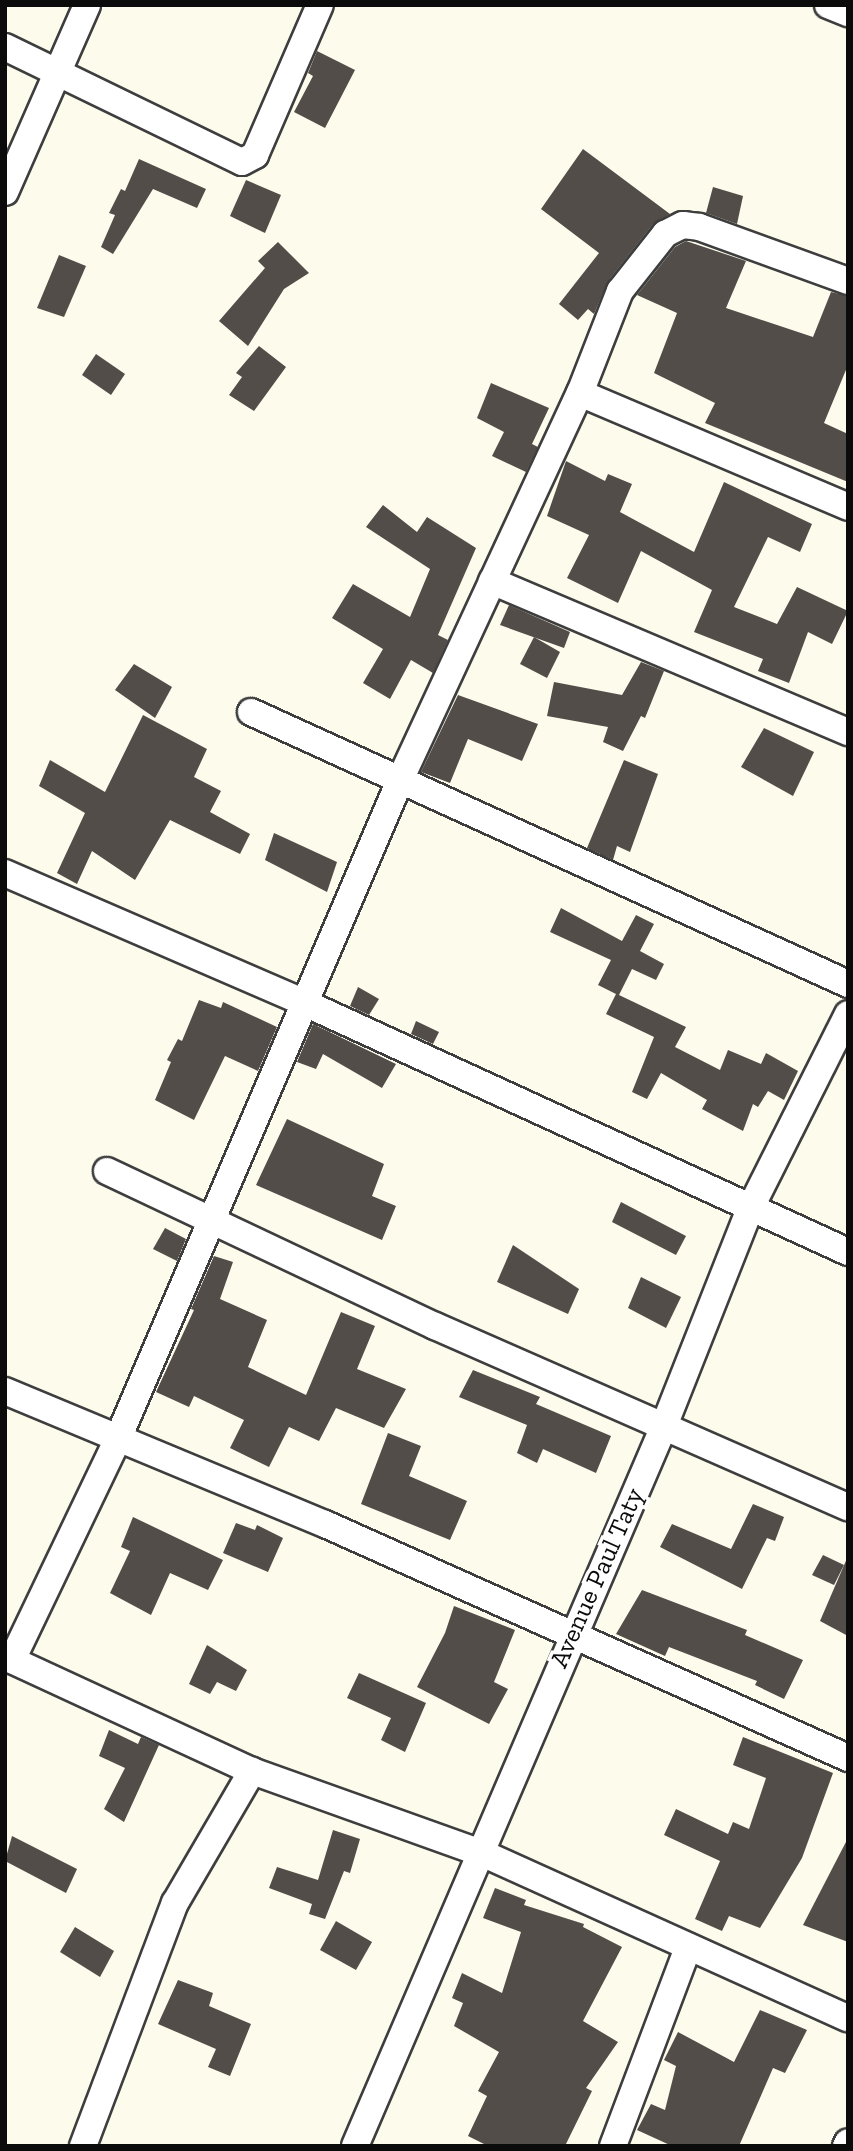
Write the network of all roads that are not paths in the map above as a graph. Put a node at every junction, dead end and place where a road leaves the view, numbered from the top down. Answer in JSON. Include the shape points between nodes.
{"nodes":[{"id":1,"x":87,"y":5,"type":"edge"},
{"id":2,"x":320,"y":5,"type":"edge"},
{"id":3,"x":828,"y":5,"type":"edge"},
{"id":4,"x":848,"y":13,"type":"edge"},
{"id":5,"x":5,"y":47,"type":"edge"},
{"id":6,"x":58,"y":69,"type":"junction"},
{"id":7,"x":5,"y":192,"type":"edge"},
{"id":8,"x":848,"y":281,"type":"edge"},
{"id":9,"x":580,"y":393,"type":"junction"},
{"id":10,"x":848,"y":507,"type":"edge"},
{"id":11,"x":492,"y":581,"type":"junction"},
{"id":12,"x":251,"y":712,"type":"dead end"},
{"id":13,"x":848,"y":732,"type":"edge"},
{"id":14,"x":401,"y":778,"type":"junction"},
{"id":15,"x":5,"y":873,"type":"edge"},
{"id":16,"x":848,"y":984,"type":"edge"},
{"id":17,"x":307,"y":1004,"type":"junction"},
{"id":18,"x":848,"y":1014,"type":"edge"},
{"id":19,"x":107,"y":1171,"type":"dead end"},
{"id":20,"x":750,"y":1209,"type":"junction"},
{"id":21,"x":209,"y":1219,"type":"junction"},
{"id":22,"x":848,"y":1252,"type":"edge"},
{"id":23,"x":5,"y":1391,"type":"edge"},
{"id":24,"x":664,"y":1426,"type":"junction"},
{"id":25,"x":117,"y":1441,"type":"junction"},
{"id":26,"x":848,"y":1507,"type":"edge"},
{"id":27,"x":570,"y":1636,"type":"junction"},
{"id":28,"x":9,"y":1659,"type":"edge"},
{"id":29,"x":848,"y":1758,"type":"edge"},
{"id":30,"x":252,"y":1771,"type":"junction"},
{"id":31,"x":484,"y":1854,"type":"junction"},
{"id":32,"x":688,"y":1947,"type":"junction"},
{"id":33,"x":848,"y":2018,"type":"edge"},
{"id":34,"x":83,"y":2146,"type":"edge"},
{"id":35,"x":355,"y":2146,"type":"edge"},
{"id":36,"x":613,"y":2146,"type":"edge"}],
"edges":[{"from":1,"to":6,"type":"street"},
{"from":2,"to":6,"type":"street","via":[[249,160],[242,162]]},
{"from":3,"to":4,"type":"street"},
{"from":5,"to":6,"type":"street"},
{"from":6,"to":7,"type":"street"},
{"from":8,"to":9,"type":"street","via":[[683,225],[665,233],[620,291]]},
{"from":9,"to":10,"type":"street"},
{"from":9,"to":11,"type":"street"},
{"from":11,"to":13,"type":"street"},
{"from":11,"to":14,"type":"street"},
{"from":12,"to":14,"type":"street"},
{"from":14,"to":16,"type":"street"},
{"from":14,"to":17,"type":"street"},
{"from":15,"to":17,"type":"street"},
{"from":17,"to":20,"type":"street"},
{"from":17,"to":21,"type":"street"},
{"from":18,"to":20,"type":"street","name":"Avenue Paul Taty"},
{"from":19,"to":21,"type":"street"},
{"from":20,"to":22,"type":"street"},
{"from":20,"to":24,"type":"street","name":"Avenue Paul Taty"},
{"from":21,"to":24,"type":"street"},
{"from":21,"to":25,"type":"street"},
{"from":23,"to":25,"type":"street"},
{"from":24,"to":26,"type":"street"},
{"from":24,"to":27,"type":"street","name":"Avenue Paul Taty"},
{"from":25,"to":27,"type":"street","via":[[326,1524]]},
{"from":25,"to":28,"type":"street"},
{"from":27,"to":29,"type":"street"},
{"from":27,"to":31,"type":"street","name":"Avenue Paul Taty"},
{"from":28,"to":30,"type":"street"},
{"from":30,"to":31,"type":"street"},
{"from":30,"to":34,"type":"street","via":[[175,1903]]},
{"from":31,"to":32,"type":"street"},
{"from":31,"to":35,"type":"street","name":"Avenue Paul Taty"},
{"from":32,"to":33,"type":"street"},
{"from":32,"to":36,"type":"street"}]}
